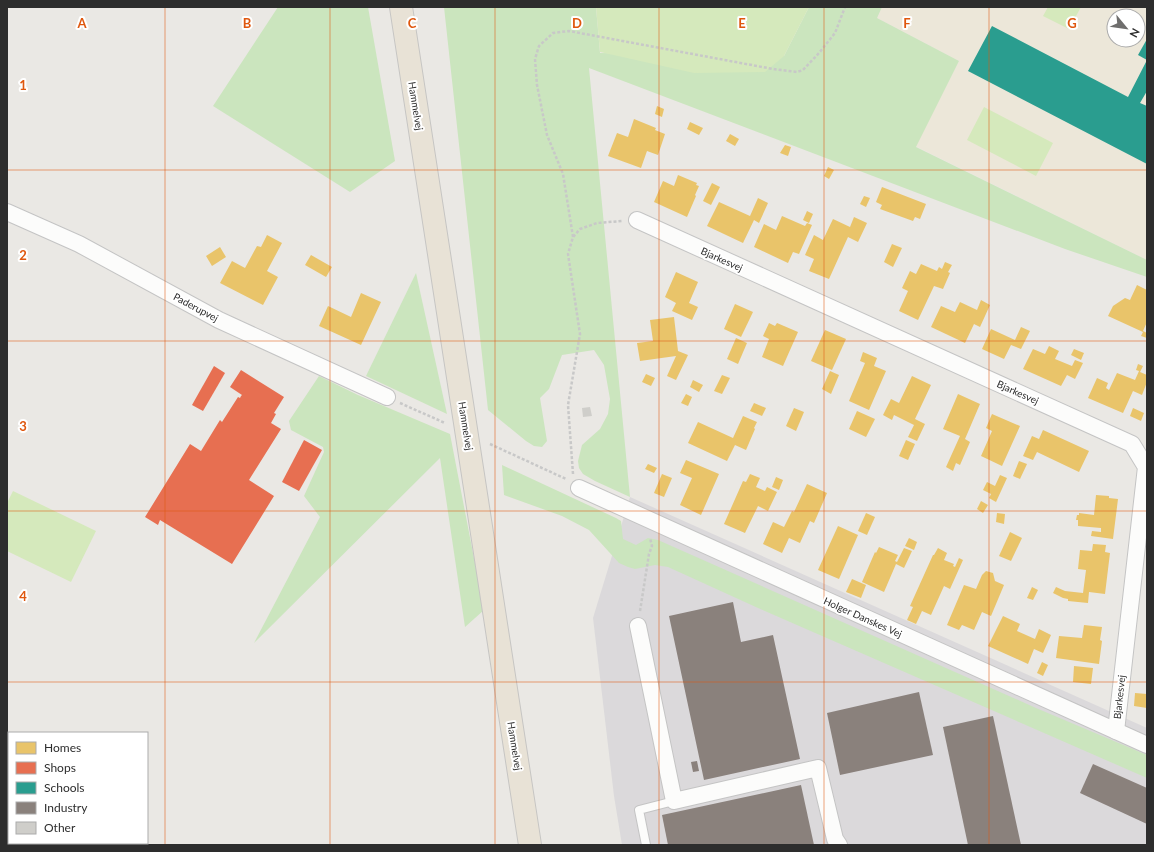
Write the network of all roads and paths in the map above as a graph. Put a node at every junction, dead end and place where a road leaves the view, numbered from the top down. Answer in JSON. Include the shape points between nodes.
{"nodes":[{"id":1,"x":401,"y":7,"type":"edge"},
{"id":2,"x":845,"y":7,"type":"edge"},
{"id":3,"x":7,"y":212,"type":"edge"},
{"id":4,"x":637,"y":220,"type":"joint"},
{"id":5,"x":573,"y":237,"type":"junction"},
{"id":6,"x":387,"y":397,"type":"joint"},
{"id":7,"x":445,"y":423,"type":"dead end"},
{"id":8,"x":490,"y":444,"type":"dead end"},
{"id":9,"x":576,"y":485,"type":"junction"},
{"id":10,"x":648,"y":520,"type":"junction"},
{"id":11,"x":638,"y":626,"type":"joint"},
{"id":12,"x":1116,"y":731,"type":"junction"},
{"id":13,"x":1147,"y":745,"type":"edge"},
{"id":14,"x":674,"y":801,"type":"junction"},
{"id":15,"x":530,"y":845,"type":"edge"},
{"id":16,"x":646,"y":845,"type":"edge"},
{"id":17,"x":839,"y":845,"type":"edge"}],
"edges":[{"from":1,"to":15,"type":"highway","name":"Hammelvej"},
{"from":2,"to":5,"type":"path","via":[[831,38],[803,70],[797,72],[569,31],[553,33],[539,46],[535,59],[537,85],[547,135],[563,174]]},
{"from":3,"to":6,"type":"street","name":"Paderupvej","via":[[79,244],[219,320]]},
{"from":4,"to":5,"type":"path","via":[[597,223],[580,229]]},
{"from":4,"to":12,"type":"street","name":"Bjarkesvej","via":[[1132,444],[1146,467]]},
{"from":5,"to":9,"type":"path","via":[[568,254],[580,334],[568,405]]},
{"from":6,"to":7,"type":"path"},
{"from":8,"to":9,"type":"path"},
{"from":9,"to":10,"type":"street","name":"Holger Danskes Vej"},
{"from":10,"to":11,"type":"path","via":[[652,546]]},
{"from":10,"to":12,"type":"street","name":"Holger Danskes Vej"},
{"from":11,"to":14,"type":"street"},
{"from":12,"to":13,"type":"street","name":"Holger Danskes Vej"},
{"from":14,"to":16,"type":"lane","via":[[639,810]]},
{"from":14,"to":17,"type":"street","via":[[818,768],[835,840]]}]}
